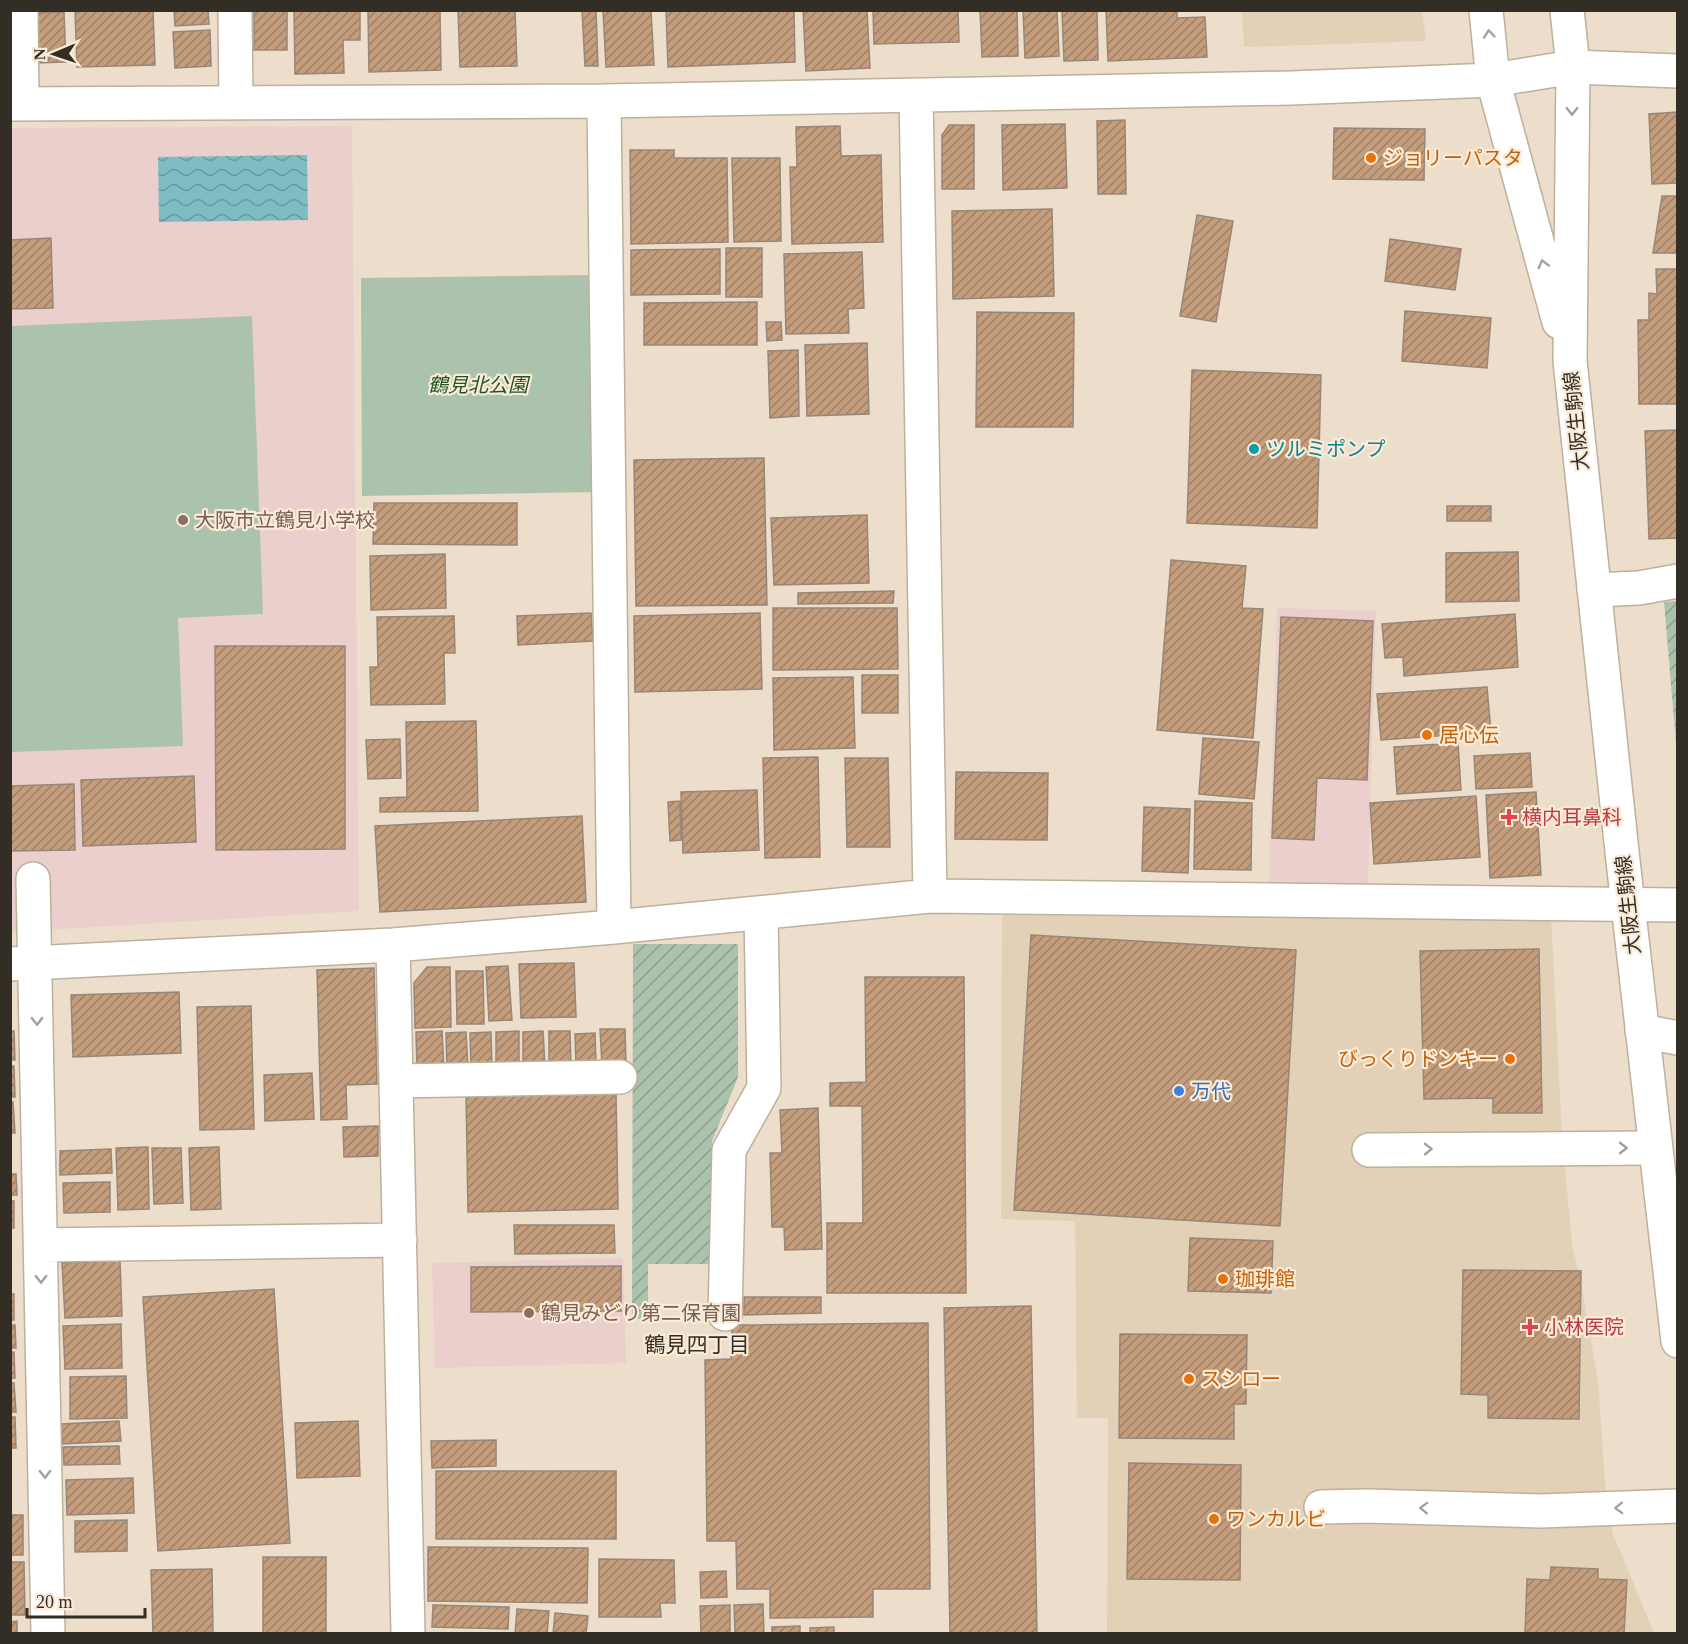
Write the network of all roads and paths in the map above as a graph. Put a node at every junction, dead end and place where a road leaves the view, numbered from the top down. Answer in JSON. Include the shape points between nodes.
{"nodes":[{"id":1,"x":21,"y":10,"type":"edge"},
{"id":2,"x":235,"y":10,"type":"edge"},
{"id":3,"x":1486,"y":10,"type":"edge"},
{"id":4,"x":1567,"y":10,"type":"edge"},
{"id":5,"x":1573,"y":67,"type":"junction"},
{"id":6,"x":1677,"y":71,"type":"edge"},
{"id":7,"x":1493,"y":80,"type":"junction"},
{"id":8,"x":916,"y":95,"type":"junction"},
{"id":9,"x":604,"y":101,"type":"junction"},
{"id":10,"x":236,"y":103,"type":"junction"},
{"id":11,"x":16,"y":104,"type":"edge"},
{"id":12,"x":1570,"y":361,"type":"junction"},
{"id":13,"x":1677,"y":580,"type":"edge"},
{"id":14,"x":1594,"y":590,"type":"junction"},
{"id":15,"x":33,"y":879,"type":"dead end"},
{"id":16,"x":930,"y":896,"type":"junction"},
{"id":17,"x":1627,"y":903,"type":"junction"},
{"id":18,"x":1677,"y":905,"type":"edge"},
{"id":19,"x":761,"y":913,"type":"junction"},
{"id":20,"x":614,"y":927,"type":"junction"},
{"id":21,"x":393,"y":945,"type":"junction"},
{"id":22,"x":23,"y":964,"type":"edge"},
{"id":23,"x":1642,"y":1031,"type":"junction"},
{"id":24,"x":1677,"y":1038,"type":"edge"},
{"id":25,"x":620,"y":1077,"type":"dead end"},
{"id":26,"x":396,"y":1082,"type":"junction"},
{"id":27,"x":1656,"y":1148,"type":"junction"},
{"id":28,"x":1369,"y":1150,"type":"dead end"},
{"id":29,"x":400,"y":1240,"type":"junction"},
{"id":30,"x":41,"y":1245,"type":"junction"},
{"id":31,"x":725,"y":1314,"type":"dead end"},
{"id":32,"x":1677,"y":1341,"type":"edge"},
{"id":33,"x":1677,"y":1506,"type":"edge"},
{"id":34,"x":1321,"y":1507,"type":"dead end"},
{"id":35,"x":48,"y":1634,"type":"edge"},
{"id":36,"x":408,"y":1634,"type":"edge"}],
"edges":[{"from":1,"to":11,"type":"street"},
{"from":2,"to":10,"type":"street"},
{"from":7,"to":3,"type":"street","name":"大阪生駒線","one_way":true},
{"from":4,"to":5,"type":"street","name":"大阪生駒線"},
{"from":5,"to":6,"type":"street"},
{"from":5,"to":7,"type":"street"},
{"from":5,"to":12,"type":"street","name":"大阪生駒線","one_way":true},
{"from":7,"to":8,"type":"street"},
{"from":12,"to":7,"type":"street","name":"大阪生駒線","one_way":true},
{"from":8,"to":9,"type":"street"},
{"from":8,"to":16,"type":"street"},
{"from":9,"to":10,"type":"street"},
{"from":9,"to":20,"type":"street"},
{"from":10,"to":11,"type":"street"},
{"from":12,"to":14,"type":"street","name":"大阪生駒線"},
{"from":13,"to":14,"type":"street","via":[[1639,588]]},
{"from":14,"to":17,"type":"street","name":"大阪生駒線"},
{"from":15,"to":22,"type":"street"},
{"from":16,"to":17,"type":"street"},
{"from":16,"to":19,"type":"street"},
{"from":17,"to":18,"type":"street"},
{"from":17,"to":23,"type":"street","name":"大阪生駒線"},
{"from":19,"to":20,"type":"street"},
{"from":19,"to":31,"type":"street","via":[[764,1088],[729,1150]]},
{"from":20,"to":21,"type":"street"},
{"from":21,"to":22,"type":"street"},
{"from":21,"to":26,"type":"street"},
{"from":22,"to":30,"type":"street","one_way":true},
{"from":23,"to":24,"type":"street"},
{"from":23,"to":27,"type":"street","name":"大阪生駒線"},
{"from":25,"to":26,"type":"street"},
{"from":26,"to":29,"type":"street"},
{"from":28,"to":27,"type":"street","one_way":true},
{"from":27,"to":32,"type":"street","name":"大阪生駒線"},
{"from":29,"to":30,"type":"street"},
{"from":29,"to":36,"type":"street"},
{"from":30,"to":35,"type":"street","one_way":true},
{"from":33,"to":34,"type":"street","one_way":true,"via":[[1541,1511]]}]}
